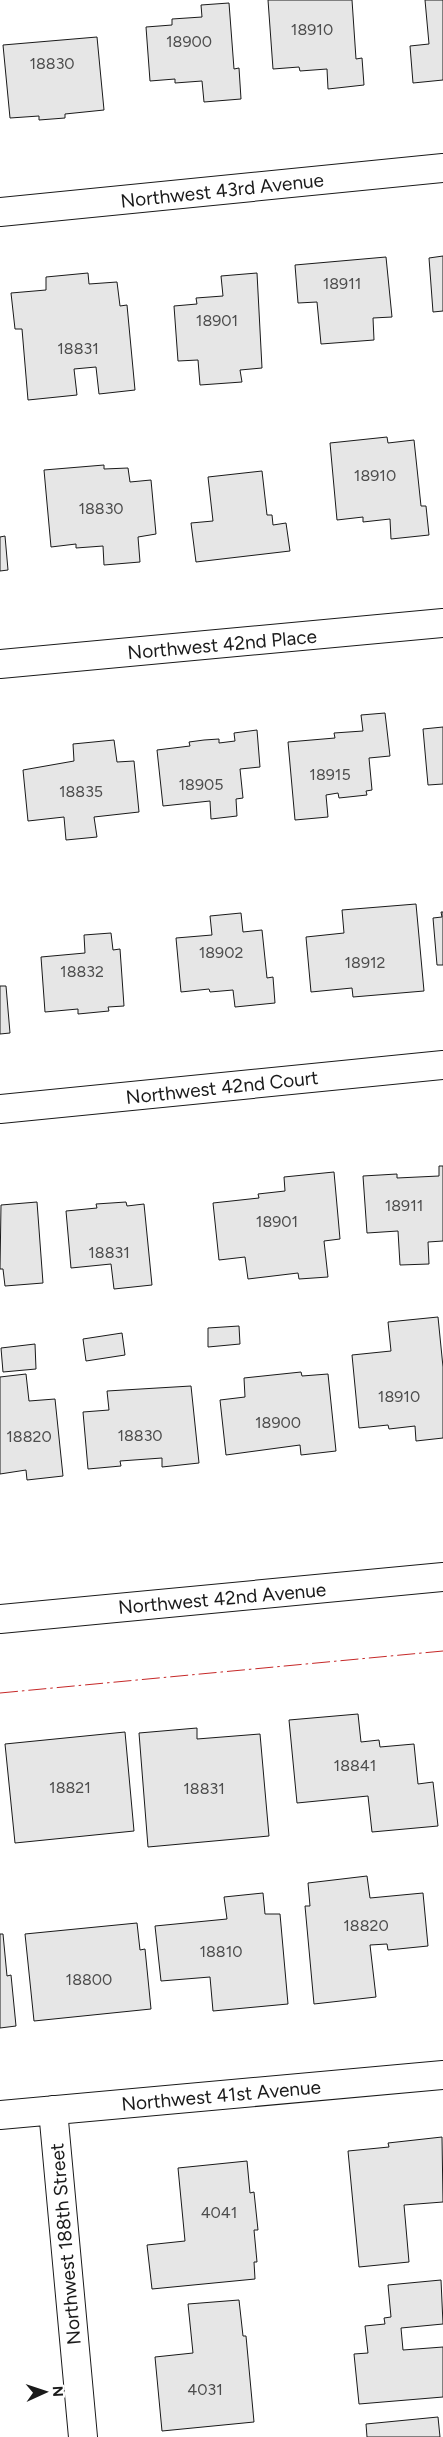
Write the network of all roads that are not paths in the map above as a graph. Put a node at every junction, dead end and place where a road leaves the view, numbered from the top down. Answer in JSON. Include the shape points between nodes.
{"nodes":[{"id":1,"x":443,"y":168,"type":"edge"},
{"id":2,"x":0,"y":212,"type":"edge"},
{"id":3,"x":443,"y":623,"type":"edge"},
{"id":4,"x":0,"y":664,"type":"edge"},
{"id":5,"x":443,"y":1065,"type":"edge"},
{"id":6,"x":0,"y":1110,"type":"edge"},
{"id":7,"x":443,"y":1577,"type":"edge"},
{"id":8,"x":0,"y":1619,"type":"edge"},
{"id":9,"x":443,"y":2075,"type":"edge"},
{"id":10,"x":53,"y":2110,"type":"junction"},
{"id":11,"x":0,"y":2115,"type":"edge"},
{"id":12,"x":83,"y":2437,"type":"edge"}],
"edges":[{"from":1,"to":2,"type":"street","name":"Northwest 43rd Avenue"},
{"from":3,"to":4,"type":"street","name":"Northwest 42nd Place"},
{"from":5,"to":6,"type":"street","name":"Northwest 42nd Court"},
{"from":7,"to":8,"type":"street","name":"Northwest 42nd Avenue"},
{"from":9,"to":10,"type":"street","name":"Northwest 41st Avenue"},
{"from":10,"to":11,"type":"street","name":"Northwest 41st Avenue"},
{"from":10,"to":12,"type":"street","name":"Northwest 188th Street"}]}
